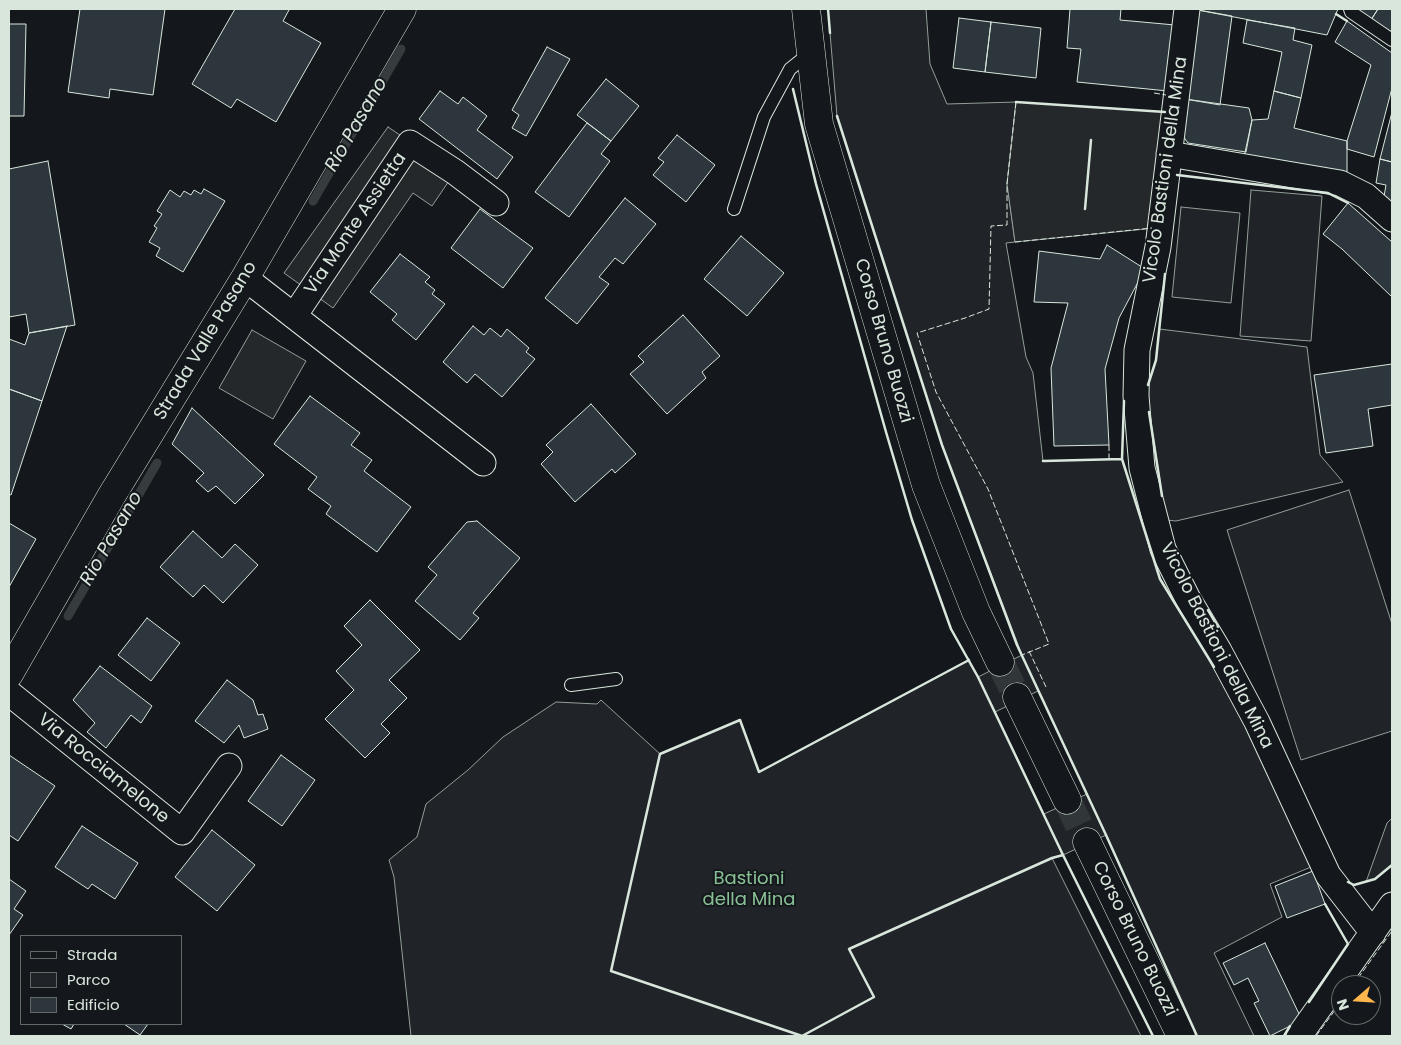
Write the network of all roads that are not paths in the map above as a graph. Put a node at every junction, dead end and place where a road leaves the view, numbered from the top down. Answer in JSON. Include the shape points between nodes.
{"nodes":[{"id":1,"x":402,"y":9,"type":"edge"},
{"id":2,"x":806,"y":9,"type":"edge"},
{"id":3,"x":1187,"y":9,"type":"edge"},
{"id":4,"x":1350,"y":9,"type":"edge"},
{"id":5,"x":1392,"y":40,"type":"edge"},
{"id":6,"x":810,"y":53,"type":"junction"},
{"id":7,"x":1169,"y":154,"type":"junction"},
{"id":8,"x":496,"y":203,"type":"dead end"},
{"id":9,"x":734,"y":209,"type":"dead end"},
{"id":10,"x":1392,"y":219,"type":"edge"},
{"id":11,"x":245,"y":278,"type":"junction"},
{"id":12,"x":294,"y":316,"type":"junction"},
{"id":13,"x":483,"y":463,"type":"dead end"},
{"id":14,"x":16,"y":645,"type":"edge"},
{"id":15,"x":1000,"y":662,"type":"tunnel mouth"},
{"id":16,"x":9,"y":674,"type":"edge"},
{"id":17,"x":616,"y":679,"type":"dead end"},
{"id":18,"x":571,"y":685,"type":"dead end"},
{"id":19,"x":9,"y":693,"type":"edge"},
{"id":20,"x":1017,"y":697,"type":"tunnel mouth"},
{"id":21,"x":229,"y":766,"type":"dead end"},
{"id":22,"x":1067,"y":800,"type":"tunnel mouth"},
{"id":23,"x":1087,"y":842,"type":"tunnel mouth"},
{"id":24,"x":1392,"y":905,"type":"edge"},
{"id":25,"x":1373,"y":933,"type":"junction"},
{"id":26,"x":1181,"y":1036,"type":"edge"},
{"id":27,"x":1299,"y":1036,"type":"edge"}],
"edges":[{"from":1,"to":11,"type":"main road","name":"Strada Valle Pasano"},
{"from":2,"to":6,"type":"main road","name":"Corso Bruno Buozzi"},
{"from":3,"to":7,"type":"street","name":"Vicolo Bastioni della Mina"},
{"from":4,"to":5,"type":"lane"},
{"from":6,"to":9,"type":"lane","via":[[790,69],[764,117]]},
{"from":6,"to":15,"type":"main road","name":"Corso Bruno Buozzi","via":[[819,124],[926,485],[976,612]]},
{"from":7,"to":10,"type":"street","via":[[1340,183],[1366,196]]},
{"from":7,"to":25,"type":"street","name":"Vicolo Bastioni della Mina","via":[[1158,247],[1137,350],[1136,396],[1142,468],[1163,549],[1257,722],[1328,875]]},
{"from":8,"to":12,"type":"street","name":"Via Monte Assietta","via":[[410,143]]},
{"from":11,"to":12,"type":"street"},
{"from":11,"to":14,"type":"main road","name":"Strada Valle Pasano"},
{"from":12,"to":13,"type":"street"},
{"from":14,"to":16,"type":"main road","name":"Strada Valle Pasano"},
{"from":17,"to":18,"type":"lane"},
{"from":19,"to":21,"type":"street","name":"Via Rocciamelone","via":[[182,832]]},
{"from":20,"to":22,"type":"main road"},
{"from":23,"to":26,"type":"main road","name":"Corso Bruno Buozzi"},
{"from":24,"to":25,"type":"street"},
{"from":25,"to":27,"type":"street"}]}
